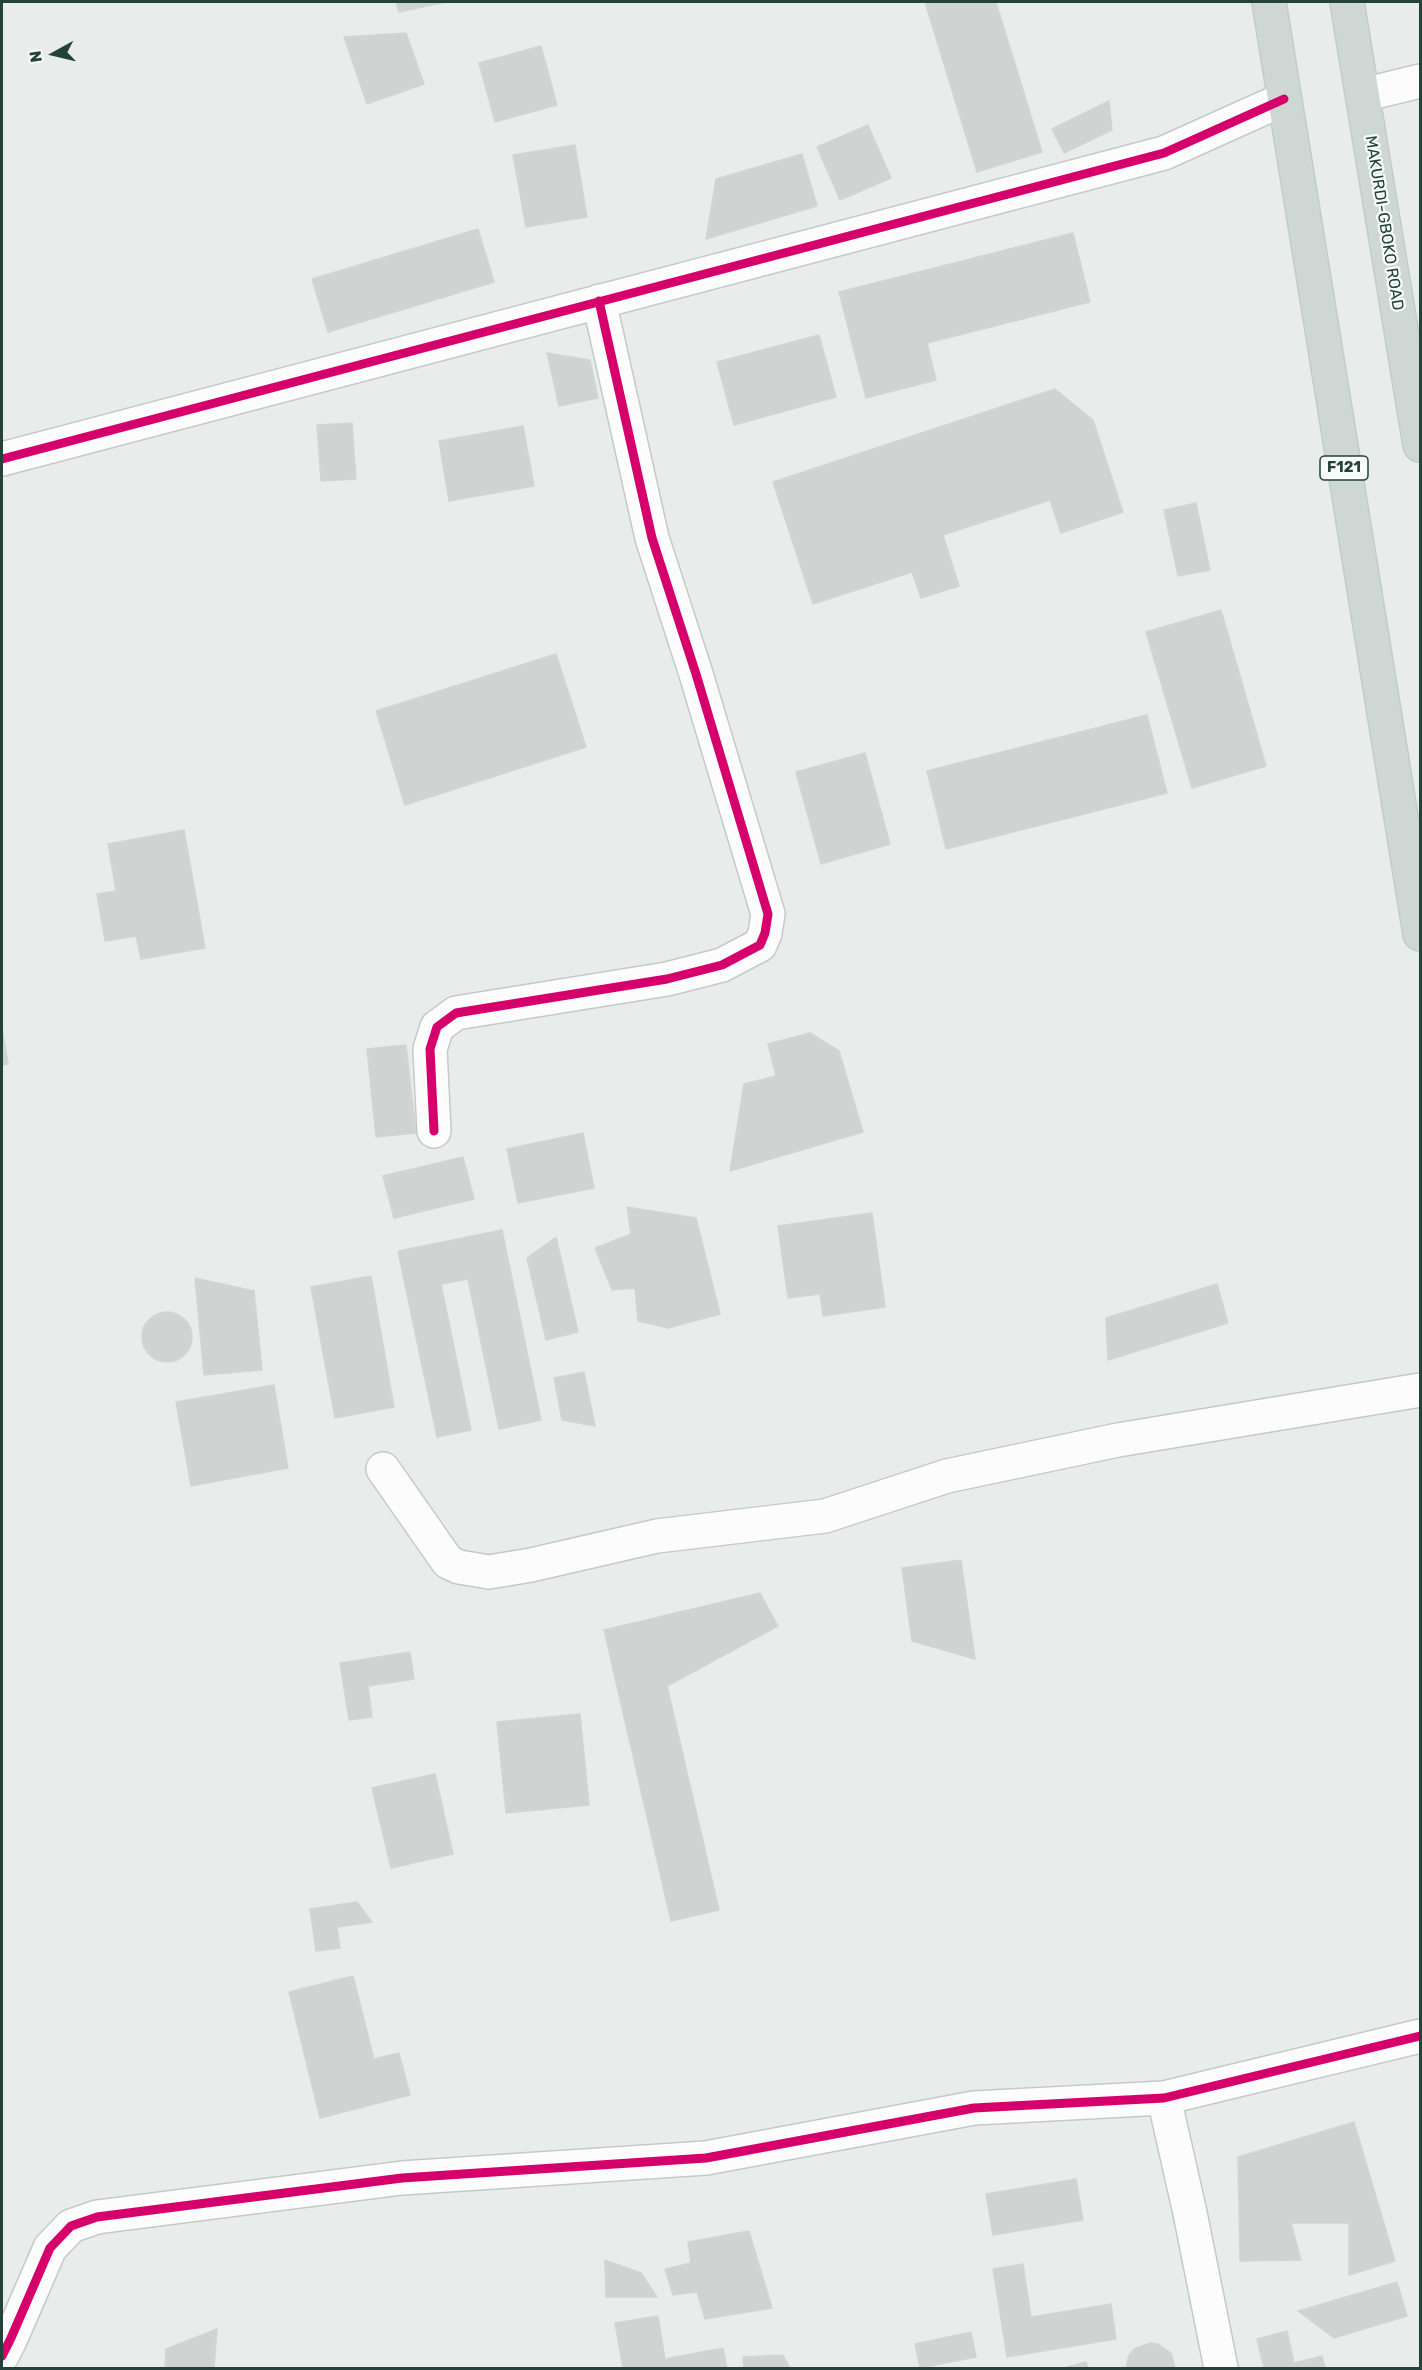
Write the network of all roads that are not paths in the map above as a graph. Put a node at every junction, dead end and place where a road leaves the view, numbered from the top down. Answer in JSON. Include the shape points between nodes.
{"nodes":[{"id":1,"x":1269,"y":2,"type":"edge"},
{"id":2,"x":1347,"y":2,"type":"edge"},
{"id":3,"x":1420,"y":81,"type":"edge"},
{"id":4,"x":1364,"y":95,"type":"junction"},
{"id":5,"x":1284,"y":99,"type":"junction"},
{"id":6,"x":599,"y":302,"type":"junction"},
{"id":7,"x":1420,"y":445,"type":"edge"},
{"id":8,"x":2,"y":459,"type":"edge"},
{"id":9,"x":1420,"y":934,"type":"edge"},
{"id":10,"x":434,"y":1131,"type":"dead end"},
{"id":11,"x":1420,"y":1390,"type":"edge"},
{"id":12,"x":383,"y":1469,"type":"dead end"},
{"id":13,"x":1420,"y":2036,"type":"edge"},
{"id":14,"x":1164,"y":2098,"type":"junction"},
{"id":15,"x":2,"y":2356,"type":"edge"},
{"id":16,"x":1221,"y":2368,"type":"edge"}],
"edges":[{"from":1,"to":5,"type":"main road","number":"F121"},
{"from":2,"to":4,"type":"main road","name":"MAKURDI-GBOKO ROAD"},
{"from":3,"to":4,"type":"street"},
{"from":4,"to":7,"type":"main road","name":"MAKURDI-GBOKO ROAD"},
{"from":5,"to":6,"type":"street","via":[[1164,153]]},
{"from":5,"to":9,"type":"main road","number":"F121"},
{"from":6,"to":8,"type":"street"},
{"from":6,"to":10,"type":"street","via":[[652,538],[768,914],[765,933],[760,945],[722,965],[667,979],[456,1013],[437,1027],[430,1049]]},
{"from":11,"to":12,"type":"street","via":[[1118,1440],[947,1476],[825,1516],[657,1536],[489,1572],[448,1562]]},
{"from":13,"to":14,"type":"street"},
{"from":14,"to":15,"type":"street","via":[[974,2108],[706,2158],[402,2178],[97,2217],[71,2226],[50,2248]]},
{"from":14,"to":16,"type":"street"}]}
